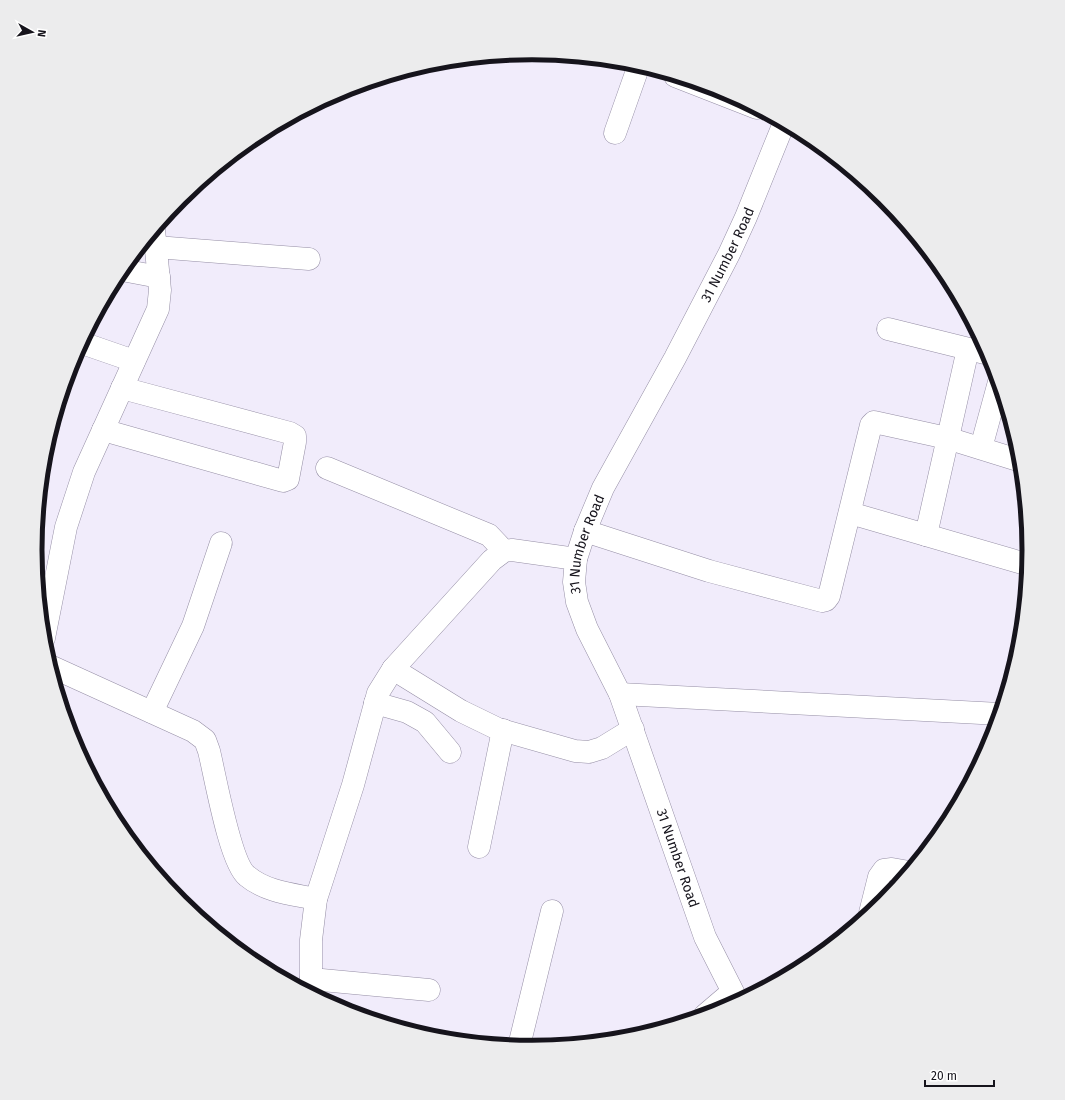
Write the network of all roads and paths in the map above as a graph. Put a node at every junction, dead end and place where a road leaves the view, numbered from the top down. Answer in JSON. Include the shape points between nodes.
{"nodes":[{"id":1,"x":637,"y":71,"type":"edge"},
{"id":2,"x":782,"y":128,"type":"edge"},
{"id":3,"x":615,"y":133,"type":"dead end"},
{"id":4,"x":155,"y":239,"type":"edge"},
{"id":5,"x":309,"y":259,"type":"dead end"},
{"id":6,"x":129,"y":271,"type":"edge"},
{"id":7,"x":159,"y":277,"type":"junction"},
{"id":8,"x":888,"y":329,"type":"dead end"},
{"id":9,"x":87,"y":345,"type":"edge"},
{"id":10,"x":968,"y":349,"type":"junction"},
{"id":11,"x":981,"y":352,"type":"edge"},
{"id":12,"x":134,"y":361,"type":"junction"},
{"id":13,"x":122,"y":388,"type":"junction"},
{"id":14,"x":997,"y":391,"type":"edge"},
{"id":15,"x":103,"y":430,"type":"junction"},
{"id":16,"x":947,"y":438,"type":"junction"},
{"id":17,"x":981,"y":448,"type":"junction"},
{"id":18,"x":1015,"y":459,"type":"edge"},
{"id":19,"x":327,"y":468,"type":"dead end"},
{"id":20,"x":850,"y":513,"type":"junction"},
{"id":21,"x":585,"y":531,"type":"junction"},
{"id":22,"x":926,"y":535,"type":"junction"},
{"id":23,"x":221,"y":543,"type":"dead end"},
{"id":24,"x":504,"y":551,"type":"junction"},
{"id":25,"x":576,"y":559,"type":"junction"},
{"id":26,"x":1023,"y":563,"type":"edge"},
{"id":27,"x":45,"y":607,"type":"edge"},
{"id":28,"x":57,"y":669,"type":"edge"},
{"id":29,"x":393,"y":669,"type":"junction"},
{"id":30,"x":620,"y":694,"type":"junction"},
{"id":31,"x":375,"y":703,"type":"junction"},
{"id":32,"x":152,"y":712,"type":"junction"},
{"id":33,"x":995,"y":714,"type":"edge"},
{"id":34,"x":633,"y":729,"type":"junction"},
{"id":35,"x":503,"y":730,"type":"junction"},
{"id":36,"x":450,"y":752,"type":"dead end"},
{"id":37,"x":480,"y":847,"type":"dead end"},
{"id":38,"x":903,"y":871,"type":"edge"},
{"id":39,"x":316,"y":899,"type":"junction"},
{"id":40,"x":873,"y":903,"type":"edge"},
{"id":41,"x":552,"y":911,"type":"dead end"},
{"id":42,"x":311,"y":986,"type":"edge"},
{"id":43,"x":429,"y":990,"type":"dead end"},
{"id":44,"x":735,"y":997,"type":"edge"},
{"id":45,"x":521,"y":1040,"type":"edge"}],
"edges":[{"from":1,"to":3,"type":"street"},
{"from":2,"to":21,"type":"street","name":"31 Number Road","via":[[729,254],[675,358],[602,488]]},
{"from":4,"to":5,"type":"street"},
{"from":4,"to":7,"type":"street"},
{"from":6,"to":7,"type":"street"},
{"from":7,"to":12,"type":"street","via":[[158,309]]},
{"from":8,"to":10,"type":"street"},
{"from":9,"to":12,"type":"street"},
{"from":10,"to":11,"type":"street"},
{"from":10,"to":16,"type":"street"},
{"from":12,"to":13,"type":"street"},
{"from":13,"to":15,"type":"street"},
{"from":13,"to":15,"type":"street","via":[[290,433],[295,436],[296,442],[288,478],[283,481]]},
{"from":14,"to":17,"type":"street"},
{"from":15,"to":27,"type":"street","via":[[84,472],[66,527]]},
{"from":16,"to":17,"type":"street"},
{"from":16,"to":20,"type":"street","via":[[874,422],[871,425]]},
{"from":16,"to":22,"type":"street"},
{"from":17,"to":18,"type":"street"},
{"from":19,"to":24,"type":"street","via":[[489,536]]},
{"from":20,"to":21,"type":"street","via":[[829,596],[822,601],[709,571]]},
{"from":20,"to":22,"type":"street"},
{"from":21,"to":25,"type":"street","name":"31 Number Road"},
{"from":22,"to":26,"type":"street"},
{"from":23,"to":32,"type":"street","via":[[193,626]]},
{"from":24,"to":25,"type":"street"},
{"from":24,"to":29,"type":"street","via":[[492,560]]},
{"from":25,"to":30,"type":"street","name":"31 Number Road","via":[[574,582],[577,602],[587,629]]},
{"from":28,"to":32,"type":"street"},
{"from":29,"to":31,"type":"street","via":[[378,693]]},
{"from":29,"to":35,"type":"street","via":[[461,711]]},
{"from":30,"to":33,"type":"street"},
{"from":30,"to":34,"type":"street","name":"31 Number Road"},
{"from":31,"to":36,"type":"street","via":[[407,712],[425,722]]},
{"from":31,"to":39,"type":"street","via":[[353,785]]},
{"from":32,"to":39,"type":"street","via":[[193,730],[205,740],[235,857],[245,875],[275,890]]},
{"from":34,"to":35,"type":"street","via":[[602,748],[589,752],[575,751]]},
{"from":34,"to":44,"type":"street","name":"31 Number Road","via":[[706,937]]},
{"from":35,"to":37,"type":"street"},
{"from":38,"to":40,"type":"street","via":[[884,870],[879,877]]},
{"from":39,"to":42,"type":"street","via":[[311,940]]},
{"from":41,"to":45,"type":"street"},
{"from":42,"to":43,"type":"street"}]}
